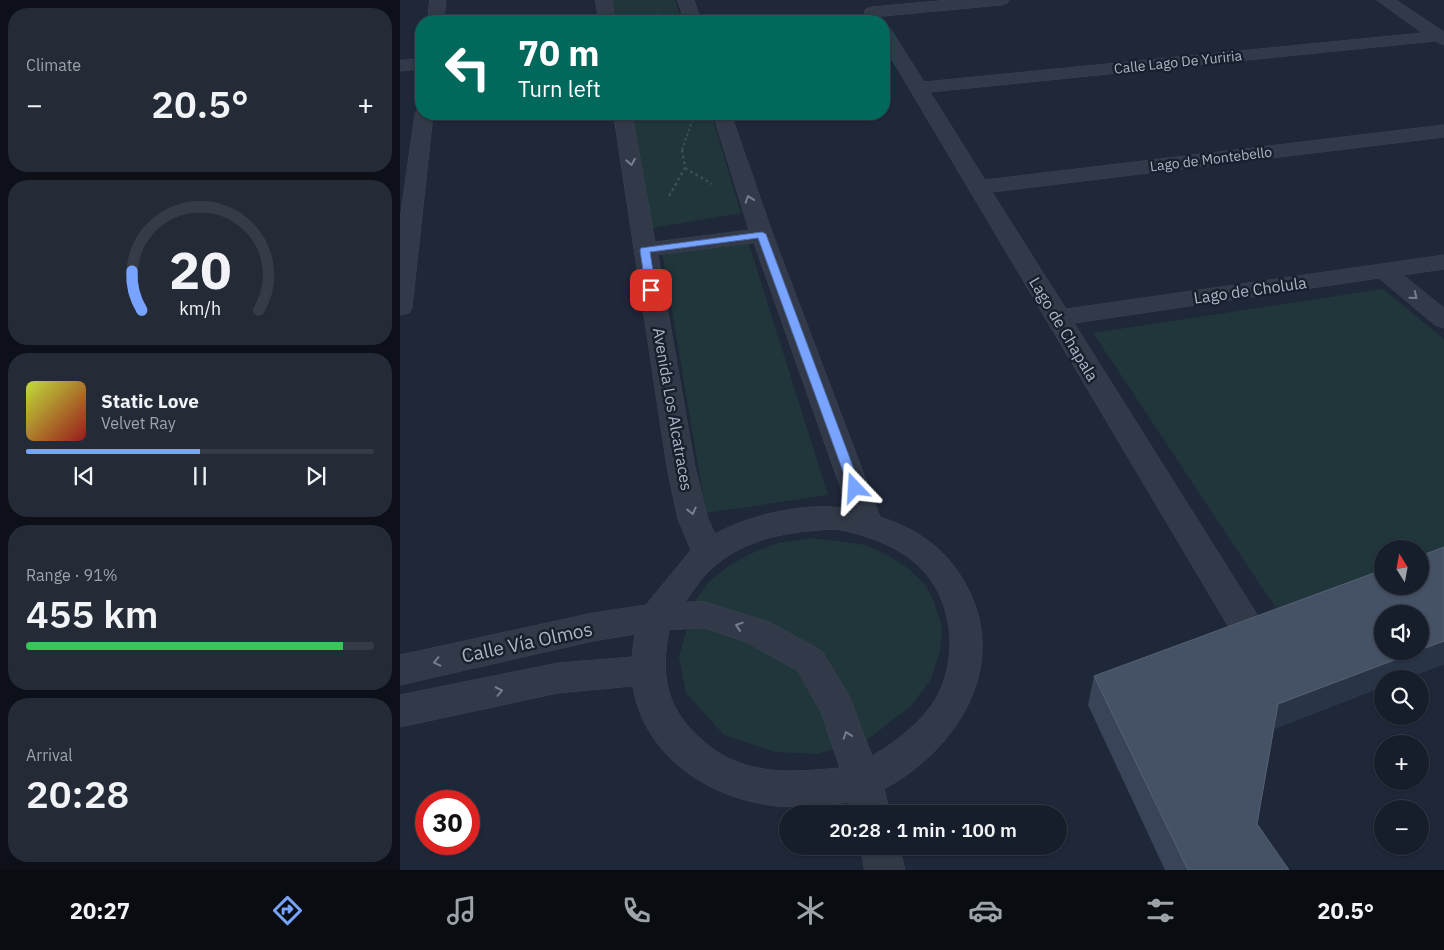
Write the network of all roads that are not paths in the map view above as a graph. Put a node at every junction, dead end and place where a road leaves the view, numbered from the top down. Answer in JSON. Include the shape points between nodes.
{"nodes":[{"id":1,"x":438,"y":0,"type":"edge"},
{"id":2,"x":604,"y":0,"type":"edge"},
{"id":3,"x":686,"y":0,"type":"edge"},
{"id":4,"x":1001,"y":0,"type":"edge"},
{"id":5,"x":1385,"y":0,"type":"edge"},
{"id":6,"x":437,"y":15,"type":"edge"},
{"id":7,"x":606,"y":15,"type":"edge"},
{"id":8,"x":691,"y":15,"type":"edge"},
{"id":9,"x":882,"y":15,"type":"edge"},
{"id":10,"x":1441,"y":38,"type":"edge"},
{"id":11,"x":890,"y":42,"type":"edge"},
{"id":12,"x":415,"y":65,"type":"edge"},
{"id":13,"x":400,"y":66,"type":"edge"},
{"id":14,"x":918,"y":88,"type":"junction"},
{"id":15,"x":422,"y":120,"type":"edge"},
{"id":16,"x":624,"y":120,"type":"edge"},
{"id":17,"x":724,"y":120,"type":"edge"},
{"id":18,"x":1444,"y":131,"type":"edge"},
{"id":19,"x":410,"y":150,"type":"edge"},
{"id":20,"x":978,"y":187,"type":"junction"},
{"id":21,"x":762,"y":234,"type":"junction"},
{"id":22,"x":645,"y":250,"type":"junction"},
{"id":23,"x":1440,"y":267,"type":"edge"},
{"id":24,"x":403,"y":268,"type":"edge"},
{"id":25,"x":1384,"y":271,"type":"junction"},
{"id":26,"x":400,"y":308,"type":"edge"},
{"id":27,"x":1057,"y":318,"type":"junction"},
{"id":28,"x":1444,"y":320,"type":"edge"},
{"id":29,"x":868,"y":524,"type":"junction"},
{"id":30,"x":708,"y":554,"type":"junction"},
{"id":31,"x":656,"y":617,"type":"junction"},
{"id":32,"x":1246,"y":626,"type":"edge"},
{"id":33,"x":400,"y":670,"type":"edge"},
{"id":34,"x":647,"y":670,"type":"junction"},
{"id":35,"x":400,"y":711,"type":"edge"},
{"id":36,"x":867,"y":797,"type":"edge"},
{"id":37,"x":882,"y":855,"type":"edge"},
{"id":38,"x":886,"y":870,"type":"edge"}],
"edges":[{"from":1,"to":6,"type":"street"},
{"from":2,"to":7,"type":"street"},
{"from":3,"to":8,"type":"street"},
{"from":4,"to":9,"type":"street"},
{"from":5,"to":10,"type":"street"},
{"from":10,"to":14,"type":"street","name":"Calle Lago De Yuriria"},
{"from":11,"to":14,"type":"street","name":"Lago de Chapala"},
{"from":12,"to":13,"type":"street"},
{"from":14,"to":20,"type":"street","name":"Lago de Chapala"},
{"from":15,"to":19,"type":"street"},
{"from":16,"to":22,"type":"street","name":"Avenida Los Alcatraces","one_way":true},
{"from":21,"to":17,"type":"street","one_way":true},
{"from":18,"to":20,"type":"street","name":"Lago de Montebello"},
{"from":19,"to":24,"type":"street"},
{"from":20,"to":27,"type":"street","name":"Lago de Chapala"},
{"from":21,"to":22,"type":"street"},
{"from":21,"to":29,"type":"street"},
{"from":22,"to":30,"type":"street","name":"Avenida Los Alcatraces","one_way":true,"via":[[681,467],[693,519]]},
{"from":23,"to":25,"type":"street","name":"Lago de Cholula"},
{"from":24,"to":26,"type":"street"},
{"from":25,"to":27,"type":"street","name":"Lago de Cholula"},
{"from":25,"to":28,"type":"street","one_way":true},
{"from":27,"to":32,"type":"street","name":"Lago de Chapala"},
{"from":29,"to":30,"type":"street","via":[[836,518],[769,525]]},
{"from":29,"to":36,"type":"street","via":[[900,537],[927,555],[949,580],[963,609],[968,642],[964,676],[948,710]]},
{"from":30,"to":31,"type":"street","via":[[698,562]]},
{"from":31,"to":33,"type":"street","name":"Calle Vía Olmos","one_way":true,"via":[[593,626]]},
{"from":31,"to":34,"type":"street"},
{"from":36,"to":31,"type":"street","one_way":true,"via":[[837,707],[810,661],[757,632],[705,616]]},
{"from":35,"to":34,"type":"street","one_way":true,"via":[[558,678]]},
{"from":34,"to":36,"type":"street","via":[[655,707],[676,741],[709,768],[752,785]]},
{"from":37,"to":38,"type":"street"}]}
